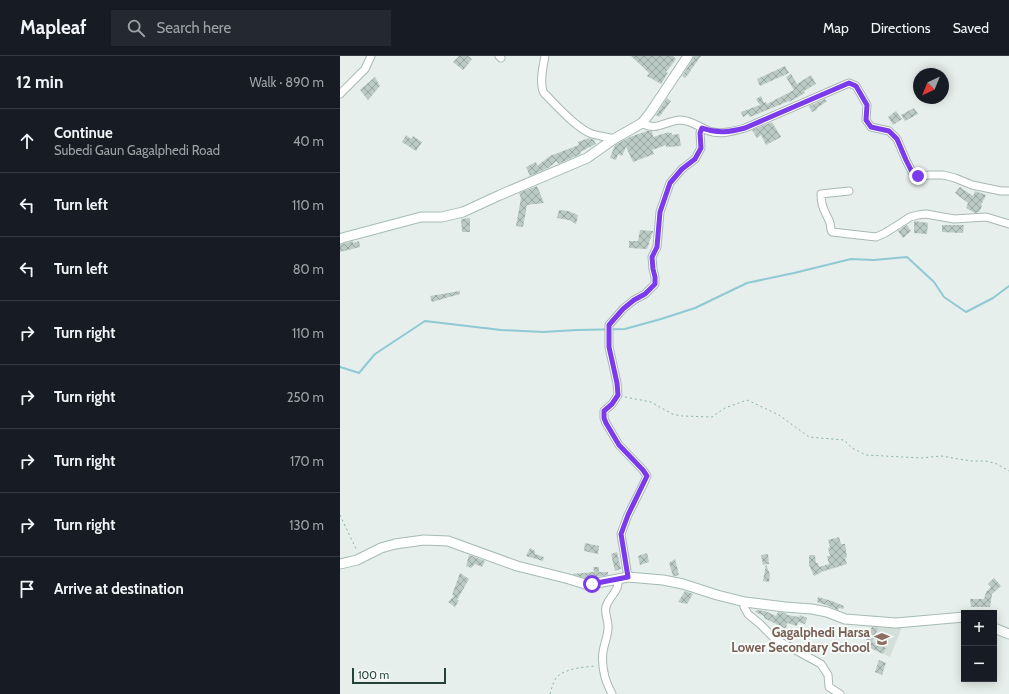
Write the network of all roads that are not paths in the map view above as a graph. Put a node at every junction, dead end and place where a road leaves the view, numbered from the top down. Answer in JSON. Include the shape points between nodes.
{"nodes":[{"id":1,"x":371,"y":56,"type":"edge"},
{"id":2,"x":545,"y":56,"type":"edge"},
{"id":3,"x":688,"y":56,"type":"edge"},
{"id":4,"x":340,"y":94,"type":"edge"},
{"id":5,"x":642,"y":123,"type":"junction"},
{"id":6,"x":702,"y":128,"type":"junction"},
{"id":7,"x":614,"y":139,"type":"junction"},
{"id":8,"x":849,"y":191,"type":"dead end"},
{"id":9,"x":1009,"y":191,"type":"edge"},
{"id":10,"x":1009,"y":224,"type":"edge"},
{"id":11,"x":340,"y":239,"type":"edge"},
{"id":12,"x":340,"y":564,"type":"edge"},
{"id":13,"x":624,"y":578,"type":"junction"},
{"id":14,"x":745,"y":602,"type":"junction"},
{"id":15,"x":961,"y":617,"type":"edge"},
{"id":16,"x":997,"y":629,"type":"edge"},
{"id":17,"x":1009,"y":634,"type":"edge"},
{"id":18,"x":612,"y":694,"type":"edge"},
{"id":19,"x":840,"y":694,"type":"edge"}],
"edges":[{"from":1,"to":4,"type":"street","via":[[365,69]]},
{"from":2,"to":7,"type":"street","via":[[542,82],[544,93],[585,130]]},
{"from":3,"to":5,"type":"street"},
{"from":5,"to":6,"type":"street","via":[[658,127],[680,120]]},
{"from":5,"to":7,"type":"street"},
{"from":6,"to":9,"type":"street","via":[[716,132],[732,132],[849,83],[856,86],[867,105],[866,120],[871,127],[889,131],[897,139],[912,172],[918,176],[943,176],[972,185]]},
{"from":6,"to":13,"type":"street","via":[[701,148],[695,159],[670,183],[660,212],[657,247],[652,257],[655,284],[623,309],[609,325],[609,347],[618,395],[604,411],[604,418],[619,445],[647,476],[621,534]]},
{"from":7,"to":11,"type":"street","via":[[587,158],[463,212],[442,217],[421,217]]},
{"from":8,"to":10,"type":"street","via":[[821,194],[821,204],[830,220],[832,232],[876,237],[910,217],[926,214],[954,219],[986,217]]},
{"from":12,"to":13,"type":"street","via":[[357,560],[395,544],[424,540],[448,541],[517,566],[585,584]]},
{"from":13,"to":14,"type":"street","via":[[663,580]]},
{"from":13,"to":18,"type":"street","via":[[609,599],[605,611],[609,626],[603,666],[606,682]]},
{"from":14,"to":15,"type":"street","via":[[812,609],[845,619],[896,623]]},
{"from":14,"to":19,"type":"street","via":[[744,607],[748,614],[775,639],[821,664],[828,675],[829,687]]},
{"from":16,"to":17,"type":"street"}]}
